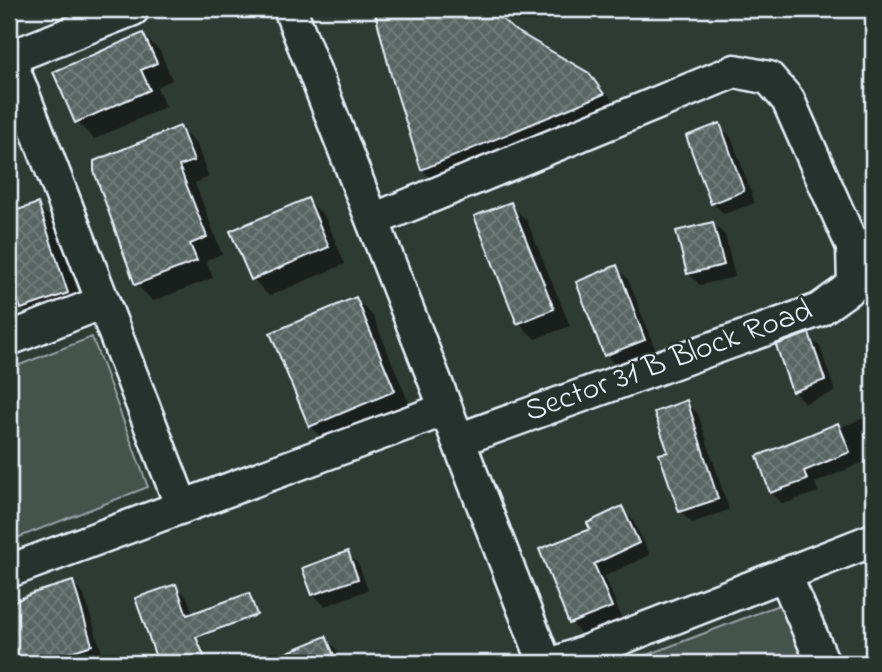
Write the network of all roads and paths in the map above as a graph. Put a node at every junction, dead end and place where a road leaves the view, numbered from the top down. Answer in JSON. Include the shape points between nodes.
{"nodes":[{"id":1,"x":133,"y":9,"type":"edge"},
{"id":2,"x":290,"y":9,"type":"edge"},
{"id":3,"x":373,"y":220,"type":"junction"},
{"id":4,"x":103,"y":302,"type":"junction"},
{"id":5,"x":9,"y":339,"type":"edge"},
{"id":6,"x":446,"y":409,"type":"junction"},
{"id":7,"x":458,"y":440,"type":"junction"},
{"id":8,"x":182,"y":507,"type":"junction"},
{"id":9,"x":873,"y":540,"type":"edge"},
{"id":10,"x":9,"y":571,"type":"edge"},
{"id":11,"x":785,"y":575,"type":"junction"},
{"id":12,"x":545,"y":663,"type":"edge"},
{"id":13,"x":557,"y":663,"type":"edge"},
{"id":14,"x":823,"y":663,"type":"edge"}],
"edges":[{"from":1,"to":4,"type":"street","via":[[9,58]]},
{"from":2,"to":3,"type":"street"},
{"from":3,"to":6,"type":"street"},
{"from":3,"to":7,"type":"street","name":"Sector 31 B Block Road","via":[[735,71],[769,78],[788,100],[853,247],[854,285],[819,310]]},
{"from":4,"to":5,"type":"street"},
{"from":4,"to":8,"type":"street"},
{"from":6,"to":7,"type":"street"},
{"from":6,"to":8,"type":"street"},
{"from":7,"to":12,"type":"street"},
{"from":8,"to":10,"type":"street"},
{"from":9,"to":11,"type":"street"},
{"from":11,"to":13,"type":"street"},
{"from":11,"to":14,"type":"street"}]}
